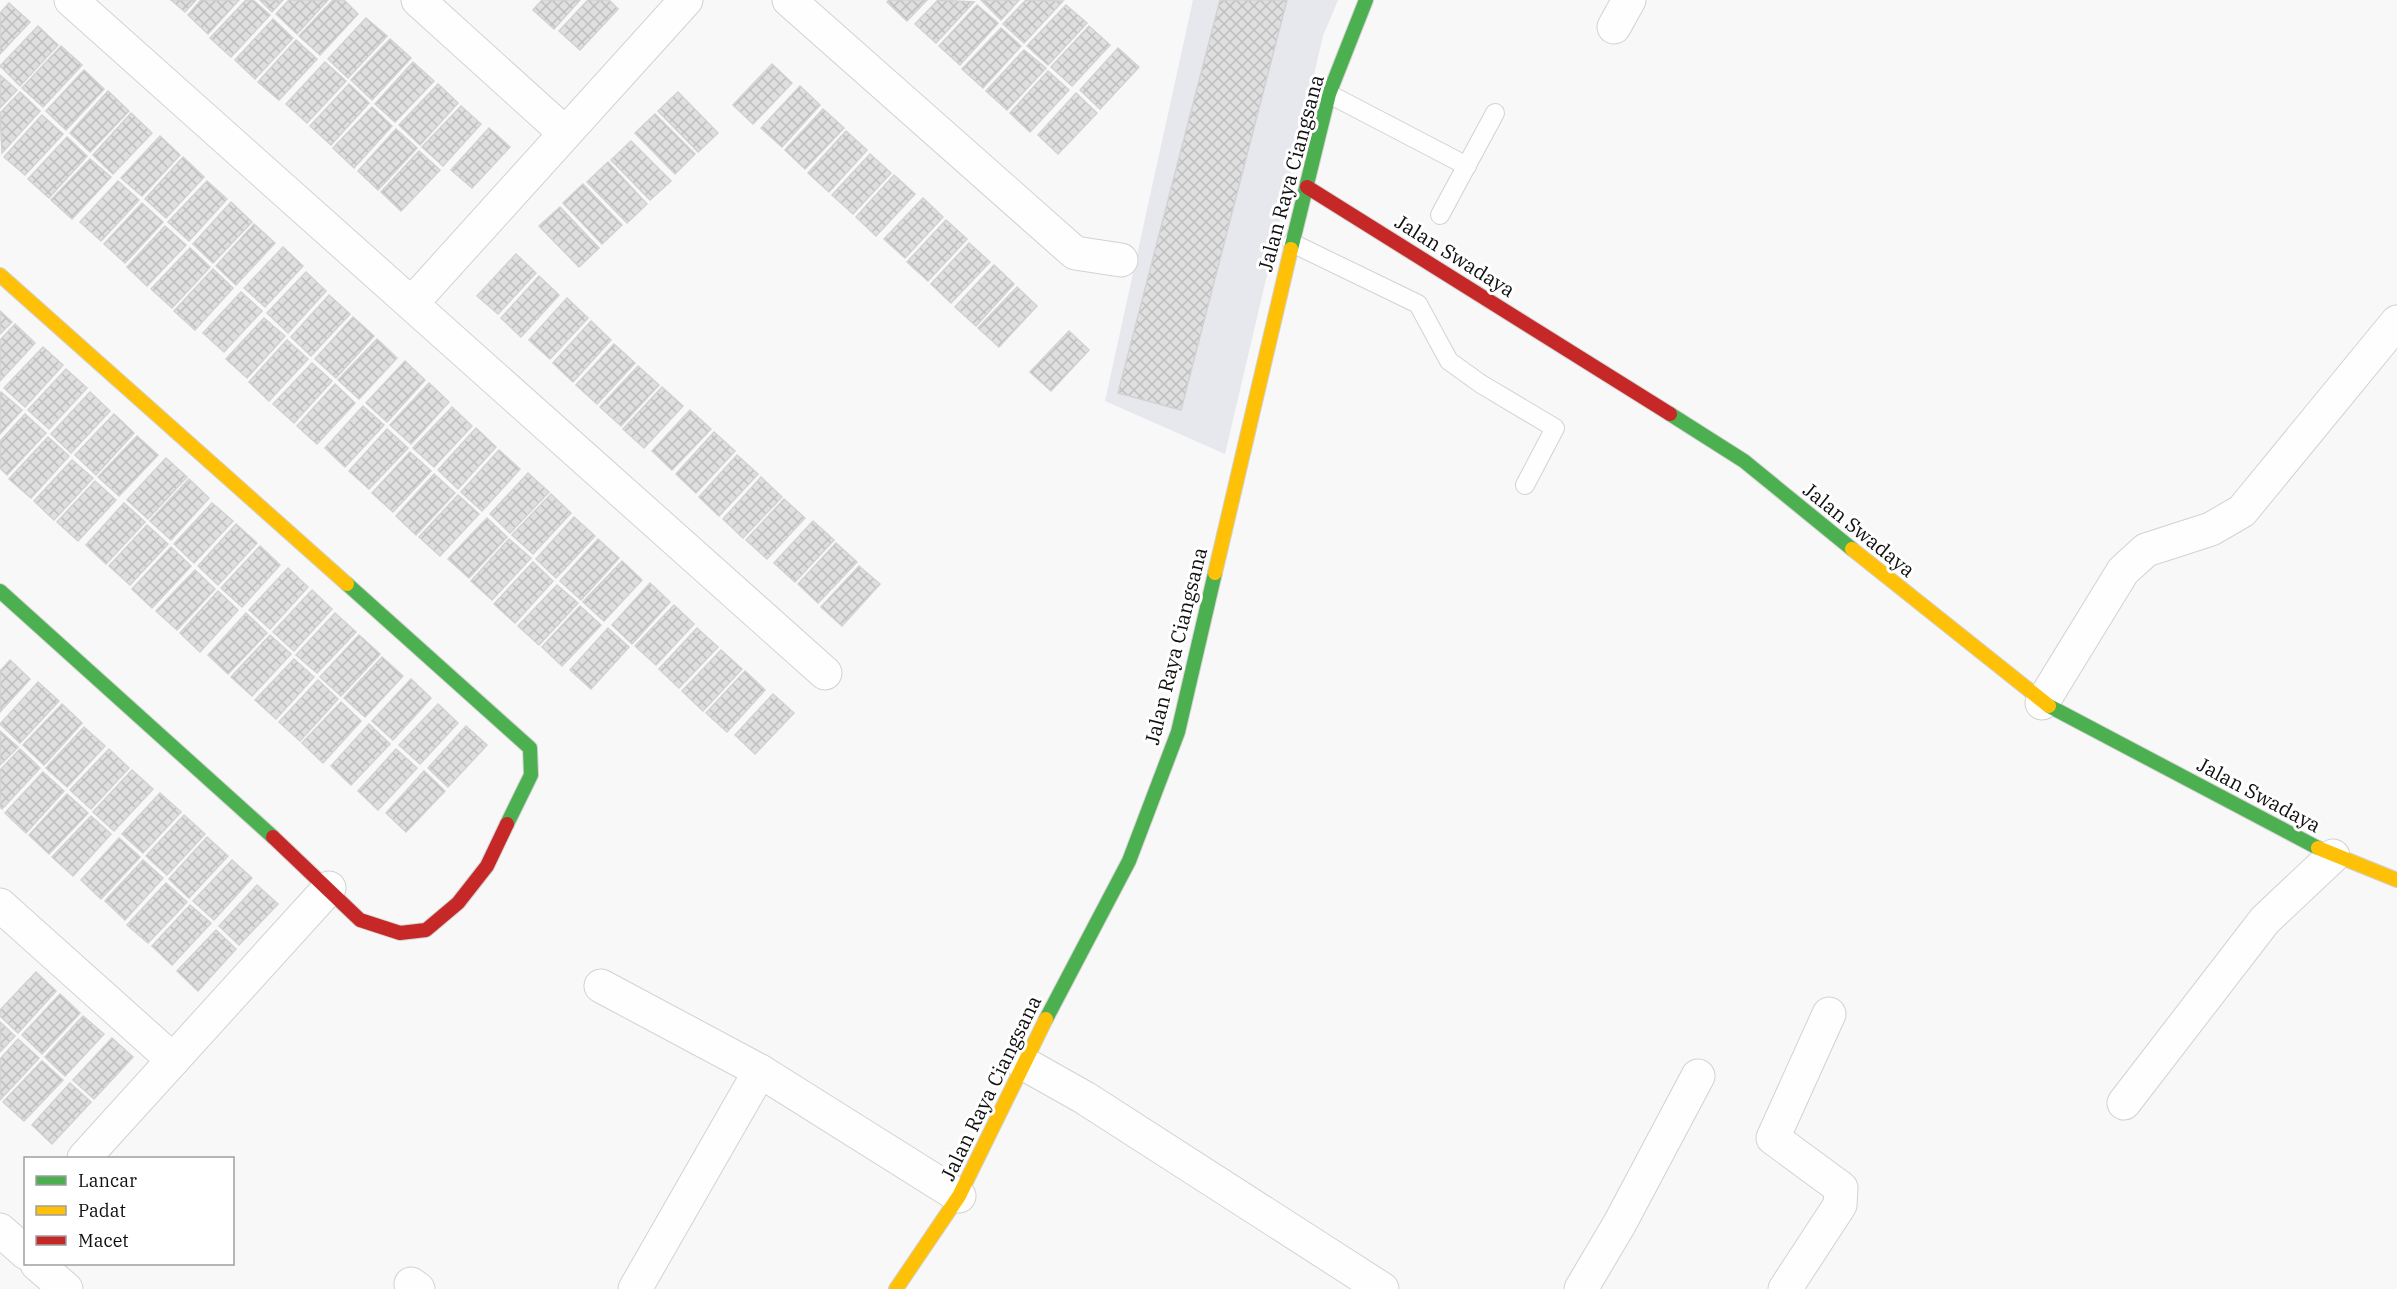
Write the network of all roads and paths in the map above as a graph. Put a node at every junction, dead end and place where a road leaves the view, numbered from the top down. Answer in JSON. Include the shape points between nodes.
{"nodes":[{"id":1,"x":71,"y":0,"type":"edge"},
{"id":2,"x":418,"y":0,"type":"edge"},
{"id":3,"x":686,"y":0,"type":"edge"},
{"id":4,"x":789,"y":0,"type":"edge"},
{"id":5,"x":1366,"y":0,"type":"edge"},
{"id":6,"x":1329,"y":94,"type":"junction"},
{"id":7,"x":1495,"y":113,"type":"dead end"},
{"id":8,"x":566,"y":133,"type":"junction"},
{"id":9,"x":1467,"y":166,"type":"junction"},
{"id":10,"x":1307,"y":187,"type":"junction"},
{"id":11,"x":1440,"y":215,"type":"dead end"},
{"id":12,"x":1292,"y":243,"type":"junction"},
{"id":13,"x":1121,"y":260,"type":"dead end"},
{"id":14,"x":0,"y":275,"type":"edge"},
{"id":15,"x":412,"y":303,"type":"junction"},
{"id":16,"x":2397,"y":322,"type":"edge"},
{"id":17,"x":1525,"y":485,"type":"dead end"},
{"id":18,"x":0,"y":591,"type":"edge"},
{"id":19,"x":825,"y":674,"type":"dead end"},
{"id":20,"x":2042,"y":703,"type":"junction"},
{"id":21,"x":2333,"y":856,"type":"junction"},
{"id":22,"x":2397,"y":880,"type":"edge"},
{"id":23,"x":329,"y":888,"type":"junction"},
{"id":24,"x":0,"y":905,"type":"edge"},
{"id":25,"x":601,"y":986,"type":"dead end"},
{"id":26,"x":1829,"y":1014,"type":"dead end"},
{"id":27,"x":173,"y":1060,"type":"junction"},
{"id":28,"x":1023,"y":1063,"type":"junction"},
{"id":29,"x":760,"y":1071,"type":"junction"},
{"id":30,"x":1698,"y":1076,"type":"dead end"},
{"id":31,"x":2124,"y":1103,"type":"dead end"},
{"id":32,"x":85,"y":1157,"type":"edge"},
{"id":33,"x":959,"y":1196,"type":"junction"},
{"id":34,"x":39,"y":1265,"type":"edge"},
{"id":35,"x":66,"y":1289,"type":"edge"},
{"id":36,"x":635,"y":1289,"type":"edge"},
{"id":37,"x":896,"y":1289,"type":"edge"},
{"id":38,"x":1382,"y":1289,"type":"edge"},
{"id":39,"x":1581,"y":1289,"type":"edge"},
{"id":40,"x":1785,"y":1289,"type":"edge"}],
"edges":[{"from":1,"to":15,"type":"street"},
{"from":2,"to":8,"type":"street"},
{"from":3,"to":8,"type":"street"},
{"from":4,"to":13,"type":"street","via":[[1075,253]]},
{"from":5,"to":6,"type":"street","name":"Jalan Raya Ciangsana"},
{"from":6,"to":9,"type":"lane"},
{"from":6,"to":10,"type":"street","name":"Jalan Raya Ciangsana"},
{"from":7,"to":9,"type":"lane"},
{"from":8,"to":15,"type":"street"},
{"from":9,"to":11,"type":"lane"},
{"from":10,"to":12,"type":"street","name":"Jalan Raya Ciangsana"},
{"from":10,"to":20,"type":"street","name":"Jalan Swadaya","via":[[1744,461]]},
{"from":12,"to":17,"type":"lane","via":[[1418,304],[1449,361],[1555,428]]},
{"from":12,"to":28,"type":"street","name":"Jalan Raya Ciangsana","via":[[1178,732],[1129,861]]},
{"from":14,"to":23,"type":"street","via":[[530,748],[531,775],[487,866],[458,903],[426,930],[400,933],[360,920]]},
{"from":15,"to":19,"type":"street"},
{"from":16,"to":20,"type":"street","via":[[2242,511],[2211,529],[2146,550],[2123,571]]},
{"from":18,"to":23,"type":"street"},
{"from":20,"to":21,"type":"street","name":"Jalan Swadaya"},
{"from":21,"to":22,"type":"street","name":"Jalan Swadaya"},
{"from":21,"to":31,"type":"street","via":[[2265,920]]},
{"from":23,"to":27,"type":"street"},
{"from":24,"to":27,"type":"street"},
{"from":25,"to":29,"type":"street"},
{"from":26,"to":40,"type":"street","via":[[1773,1138],[1841,1188],[1840,1205]]},
{"from":27,"to":32,"type":"street"},
{"from":28,"to":33,"type":"street","name":"Jalan Raya Ciangsana"},
{"from":28,"to":38,"type":"street","via":[[1085,1098]]},
{"from":29,"to":33,"type":"street"},
{"from":29,"to":36,"type":"street"},
{"from":30,"to":39,"type":"street"},
{"from":33,"to":37,"type":"street","name":"Jalan Raya Ciangsana"},
{"from":34,"to":35,"type":"street"}]}
